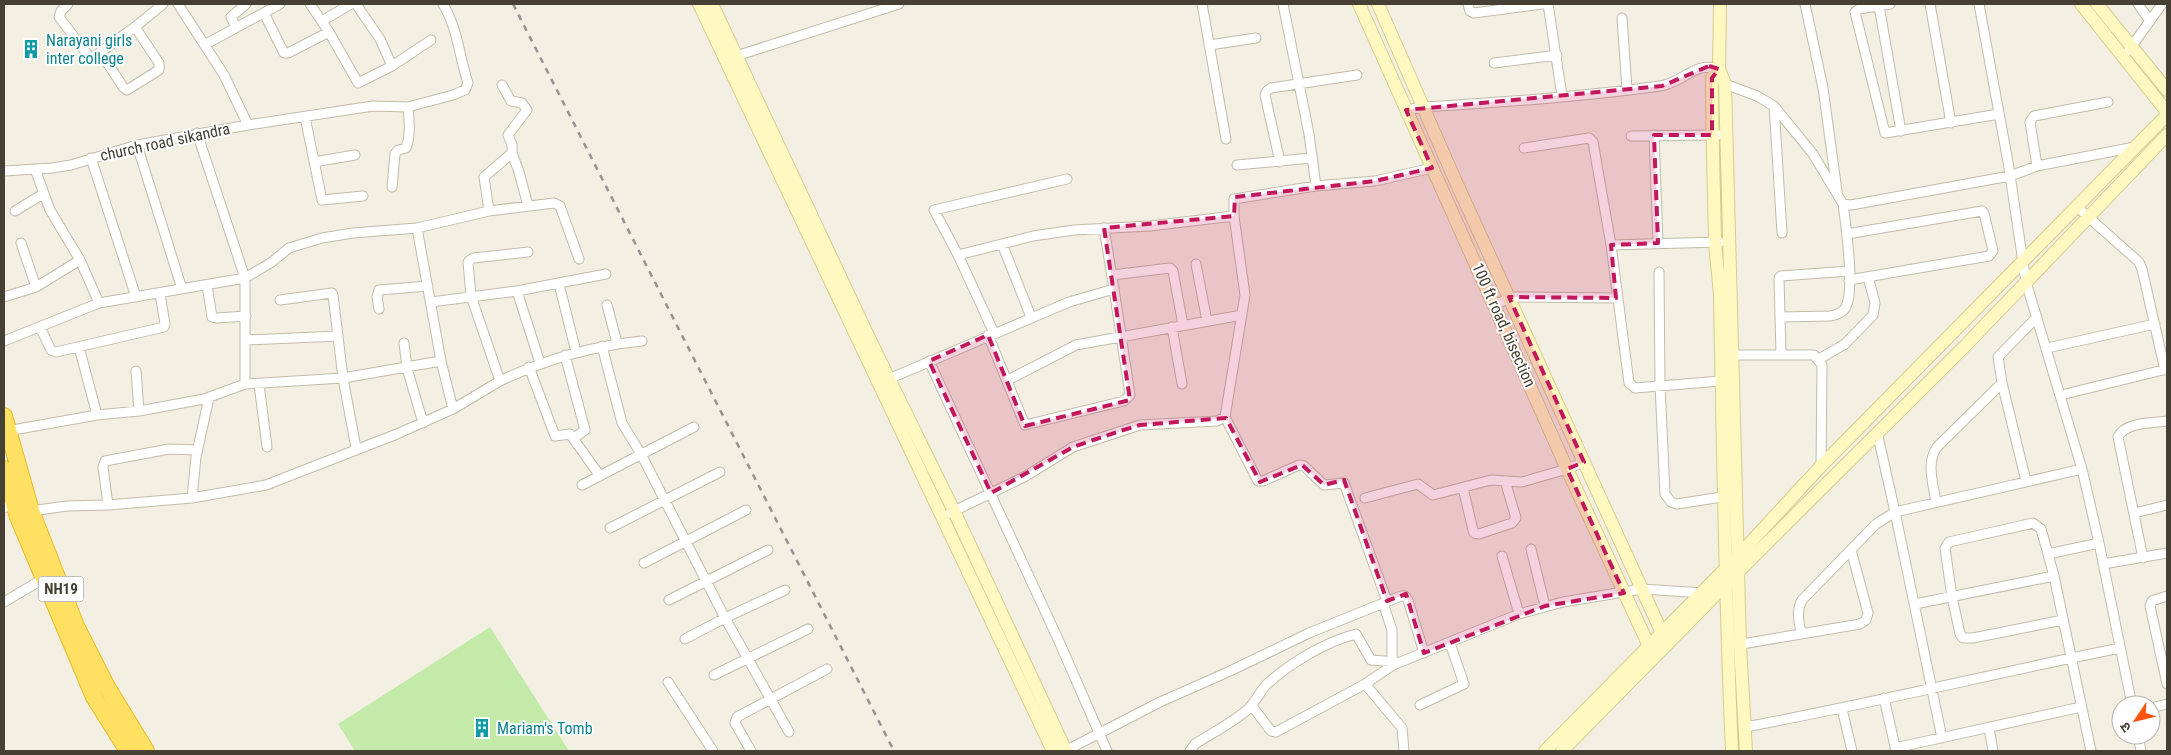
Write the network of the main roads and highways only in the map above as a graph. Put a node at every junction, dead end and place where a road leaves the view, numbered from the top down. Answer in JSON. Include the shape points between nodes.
{"nodes":[{"id":1,"x":5,"y":424,"type":"edge"},
{"id":2,"x":4,"y":469,"type":"edge"},
{"id":3,"x":8,"y":506,"type":"edge"},
{"id":4,"x":128,"y":751,"type":"edge"},
{"id":5,"x":146,"y":751,"type":"edge"}],
"edges":[{"from":1,"to":5,"type":"highway","number":"NH19","via":[[31,512],[76,626],[107,687]]},
{"from":2,"to":3,"type":"highway","number":"NH19"},
{"from":3,"to":4,"type":"highway","number":"NH19","via":[[44,579],[94,697]]}]}
